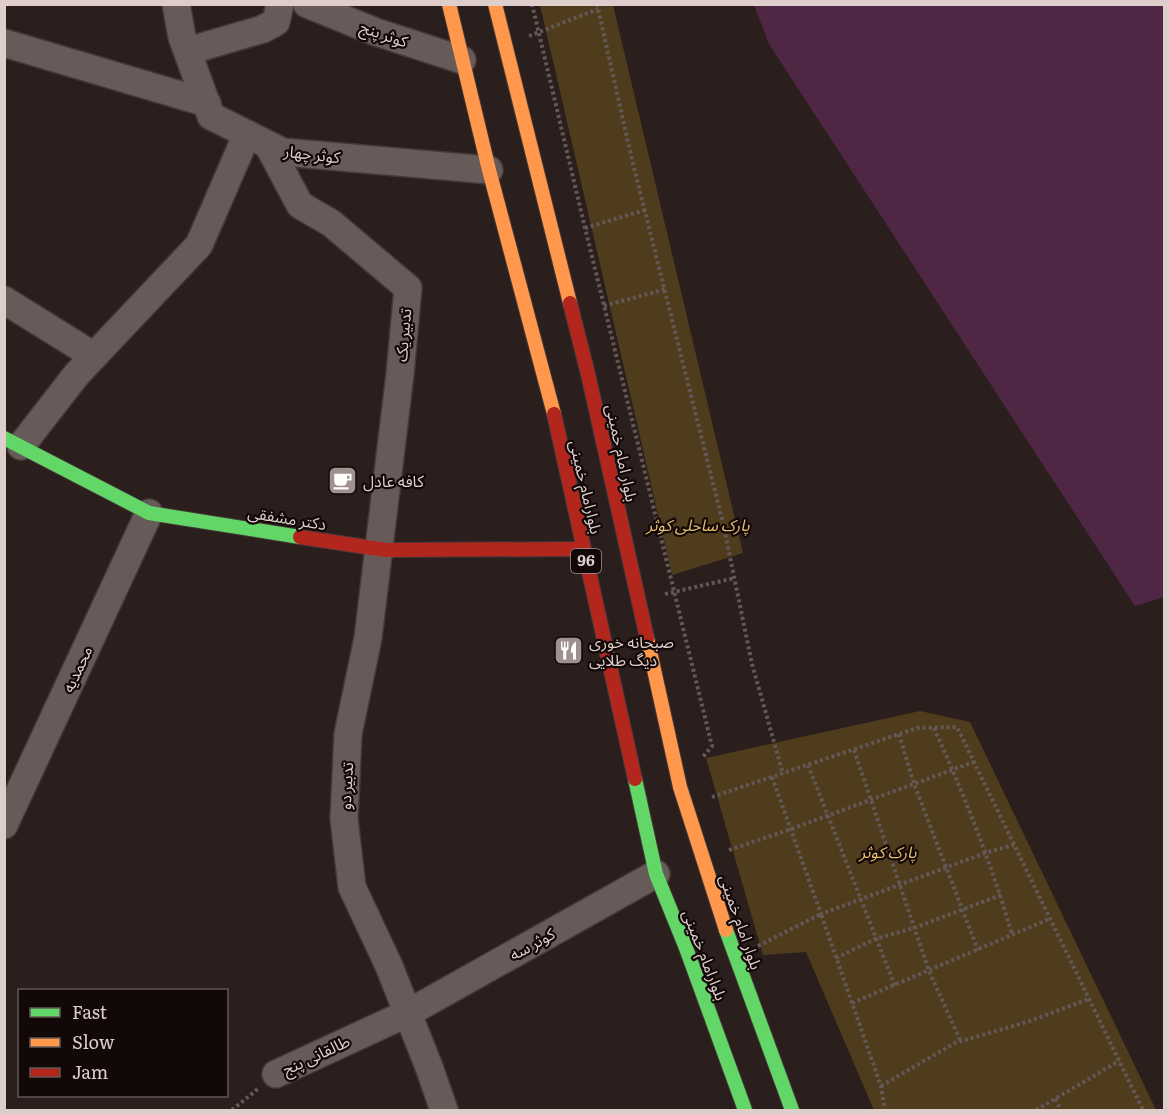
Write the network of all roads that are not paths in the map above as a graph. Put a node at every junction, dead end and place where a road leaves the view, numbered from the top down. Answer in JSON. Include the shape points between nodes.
{"nodes":[{"id":1,"x":176,"y":4,"type":"edge"},
{"id":2,"x":280,"y":4,"type":"edge"},
{"id":3,"x":308,"y":4,"type":"edge"},
{"id":4,"x":449,"y":4,"type":"edge"},
{"id":5,"x":495,"y":4,"type":"edge"},
{"id":6,"x":4,"y":43,"type":"edge"},
{"id":7,"x":188,"y":51,"type":"junction"},
{"id":8,"x":468,"y":58,"type":"junction"},
{"id":9,"x":207,"y":103,"type":"junction"},
{"id":10,"x":258,"y":139,"type":"junction"},
{"id":11,"x":489,"y":170,"type":"junction"},
{"id":12,"x":4,"y":300,"type":"edge"},
{"id":13,"x":94,"y":356,"type":"junction"},
{"id":14,"x":13,"y":442,"type":"edge"},
{"id":15,"x":149,"y":513,"type":"junction"},
{"id":16,"x":379,"y":549,"type":"junction"},
{"id":17,"x":583,"y":549,"type":"junction"},
{"id":18,"x":4,"y":825,"type":"edge"},
{"id":19,"x":656,"y":874,"type":"junction"},
{"id":20,"x":408,"y":1013,"type":"junction"},
{"id":21,"x":276,"y":1074,"type":"road end"},
{"id":22,"x":444,"y":1110,"type":"edge"},
{"id":23,"x":745,"y":1110,"type":"edge"},
{"id":24,"x":792,"y":1110,"type":"edge"}],
"edges":[{"from":1,"to":7,"type":"street","name":"کوثر چهار"},
{"from":2,"to":7,"type":"street","via":[[276,22]]},
{"from":3,"to":8,"type":"street","name":"کوثر پنج","via":[[376,32]]},
{"from":4,"to":8,"type":"main road","name":"بلوارامام خمینی","number":"96"},
{"from":5,"to":24,"type":"main road","name":"بلوار امام خمینی","via":[[502,49],[588,374],[680,787],[727,934]]},
{"from":6,"to":9,"type":"street"},
{"from":7,"to":9,"type":"street","name":"کوثر چهار"},
{"from":8,"to":11,"type":"main road","name":"بلوارامام خمینی","number":"96"},
{"from":9,"to":10,"type":"street","name":"کوثر چهار","via":[[212,116]]},
{"from":10,"to":11,"type":"street","name":"کوثر چهار","via":[[283,152]]},
{"from":10,"to":13,"type":"street","via":[[199,245]]},
{"from":10,"to":16,"type":"street","name":"تدبیر یک","via":[[300,205],[331,224],[408,288]]},
{"from":11,"to":17,"type":"main road","name":"بلوارامام خمینی","number":"96","via":[[546,385]]},
{"from":12,"to":13,"type":"street"},
{"from":13,"to":14,"type":"street"},
{"from":14,"to":15,"type":"main road","name":"دکتر مشفقی"},
{"from":15,"to":16,"type":"main road","name":"دکتر مشفقی"},
{"from":15,"to":18,"type":"street","name":"محمدیه"},
{"from":16,"to":17,"type":"main road","name":"دکتر مشفقی"},
{"from":16,"to":20,"type":"street","name":"تدبیر دو","via":[[368,638],[348,734],[344,819],[352,887]]},
{"from":17,"to":19,"type":"main road","name":"بلوارامام خمینی","number":"96"},
{"from":19,"to":20,"type":"street","name":"کوثر سه"},
{"from":19,"to":23,"type":"main road","name":"بلوارامام خمینی","number":"96"},
{"from":20,"to":21,"type":"street","name":"طالقانی پنج"},
{"from":20,"to":22,"type":"street","name":"تدبیر دو"}]}
